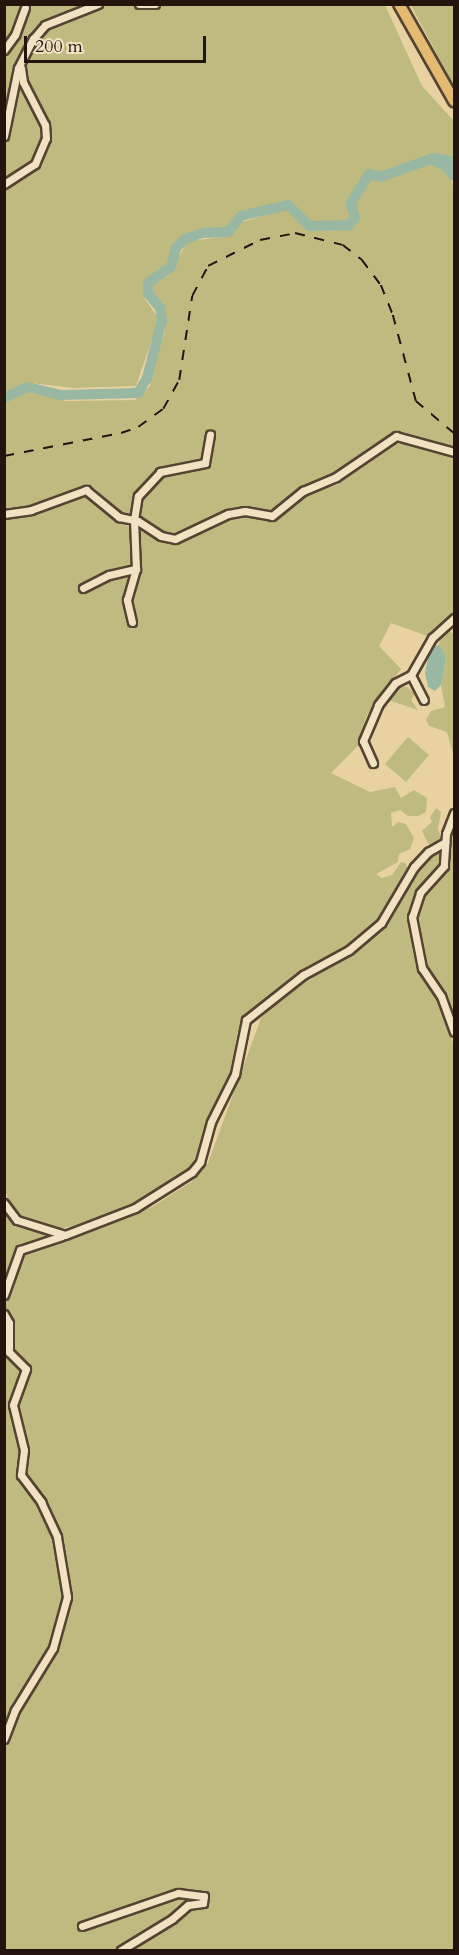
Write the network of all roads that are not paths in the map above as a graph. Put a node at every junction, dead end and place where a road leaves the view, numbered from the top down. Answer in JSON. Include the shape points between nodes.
{"nodes":[{"id":1,"x":98,"y":4,"type":"edge"},
{"id":2,"x":139,"y":4,"type":"edge"},
{"id":3,"x":155,"y":4,"type":"edge"},
{"id":4,"x":399,"y":4,"type":"edge"},
{"id":5,"x":25,"y":8,"type":"dead end"},
{"id":6,"x":4,"y":50,"type":"edge"},
{"id":7,"x":20,"y":63,"type":"junction"},
{"id":8,"x":454,"y":101,"type":"edge"},
{"id":9,"x":4,"y":136,"type":"edge"},
{"id":10,"x":4,"y":184,"type":"edge"},
{"id":11,"x":210,"y":434,"type":"dead end"},
{"id":12,"x":454,"y":452,"type":"edge"},
{"id":13,"x":4,"y":514,"type":"edge"},
{"id":14,"x":134,"y":520,"type":"junction"},
{"id":15,"x":136,"y":569,"type":"junction"},
{"id":16,"x":82,"y":588,"type":"dead end"},
{"id":17,"x":454,"y":618,"type":"edge"},
{"id":18,"x":132,"y":622,"type":"dead end"},
{"id":19,"x":411,"y":675,"type":"junction"},
{"id":20,"x":424,"y":700,"type":"dead end"},
{"id":21,"x":373,"y":763,"type":"dead end"},
{"id":22,"x":454,"y":813,"type":"edge"},
{"id":23,"x":445,"y":842,"type":"junction"},
{"id":24,"x":454,"y":1032,"type":"edge"},
{"id":25,"x":4,"y":1203,"type":"edge"},
{"id":26,"x":65,"y":1235,"type":"junction"},
{"id":27,"x":4,"y":1294,"type":"edge"},
{"id":28,"x":4,"y":1314,"type":"edge"},
{"id":29,"x":4,"y":1739,"type":"edge"},
{"id":30,"x":82,"y":1926,"type":"dead end"},
{"id":31,"x":121,"y":1950,"type":"edge"}],
"edges":[{"from":1,"to":7,"type":"street","via":[[45,25]]},
{"from":2,"to":3,"type":"street"},
{"from":4,"to":8,"type":"main road"},
{"from":5,"to":6,"type":"street","via":[[15,35]]},
{"from":7,"to":9,"type":"street"},
{"from":7,"to":10,"type":"street","via":[[23,82],[42,118],[46,138],[35,164]]},
{"from":11,"to":14,"type":"street","via":[[205,463],[160,471],[142,489]]},
{"from":12,"to":14,"type":"street","via":[[396,436],[336,477],[303,491],[272,516],[228,514],[174,539]]},
{"from":13,"to":14,"type":"street","via":[[31,510],[86,490],[119,517]]},
{"from":14,"to":15,"type":"street"},
{"from":15,"to":16,"type":"street","via":[[108,575]]},
{"from":15,"to":18,"type":"street","via":[[127,600]]},
{"from":17,"to":19,"type":"street","via":[[432,638]]},
{"from":19,"to":20,"type":"street"},
{"from":19,"to":21,"type":"street","via":[[395,682],[368,723],[364,749]]},
{"from":22,"to":23,"type":"street"},
{"from":23,"to":24,"type":"street","via":[[444,866],[420,893],[412,917],[422,968],[441,996]]},
{"from":23,"to":26,"type":"street","via":[[414,867],[381,923],[349,950],[303,975],[246,1020],[235,1074],[212,1122],[200,1162],[192,1172],[135,1208]]},
{"from":25,"to":26,"type":"street","via":[[17,1220]]},
{"from":26,"to":27,"type":"street","via":[[21,1250]]},
{"from":28,"to":29,"type":"street","via":[[9,1323],[9,1352],[26,1369],[13,1405],[24,1450],[21,1475],[41,1502],[57,1537],[67,1597],[53,1648],[15,1710]]},
{"from":30,"to":31,"type":"street","via":[[167,1896],[204,1896],[203,1904],[188,1905]]}]}
